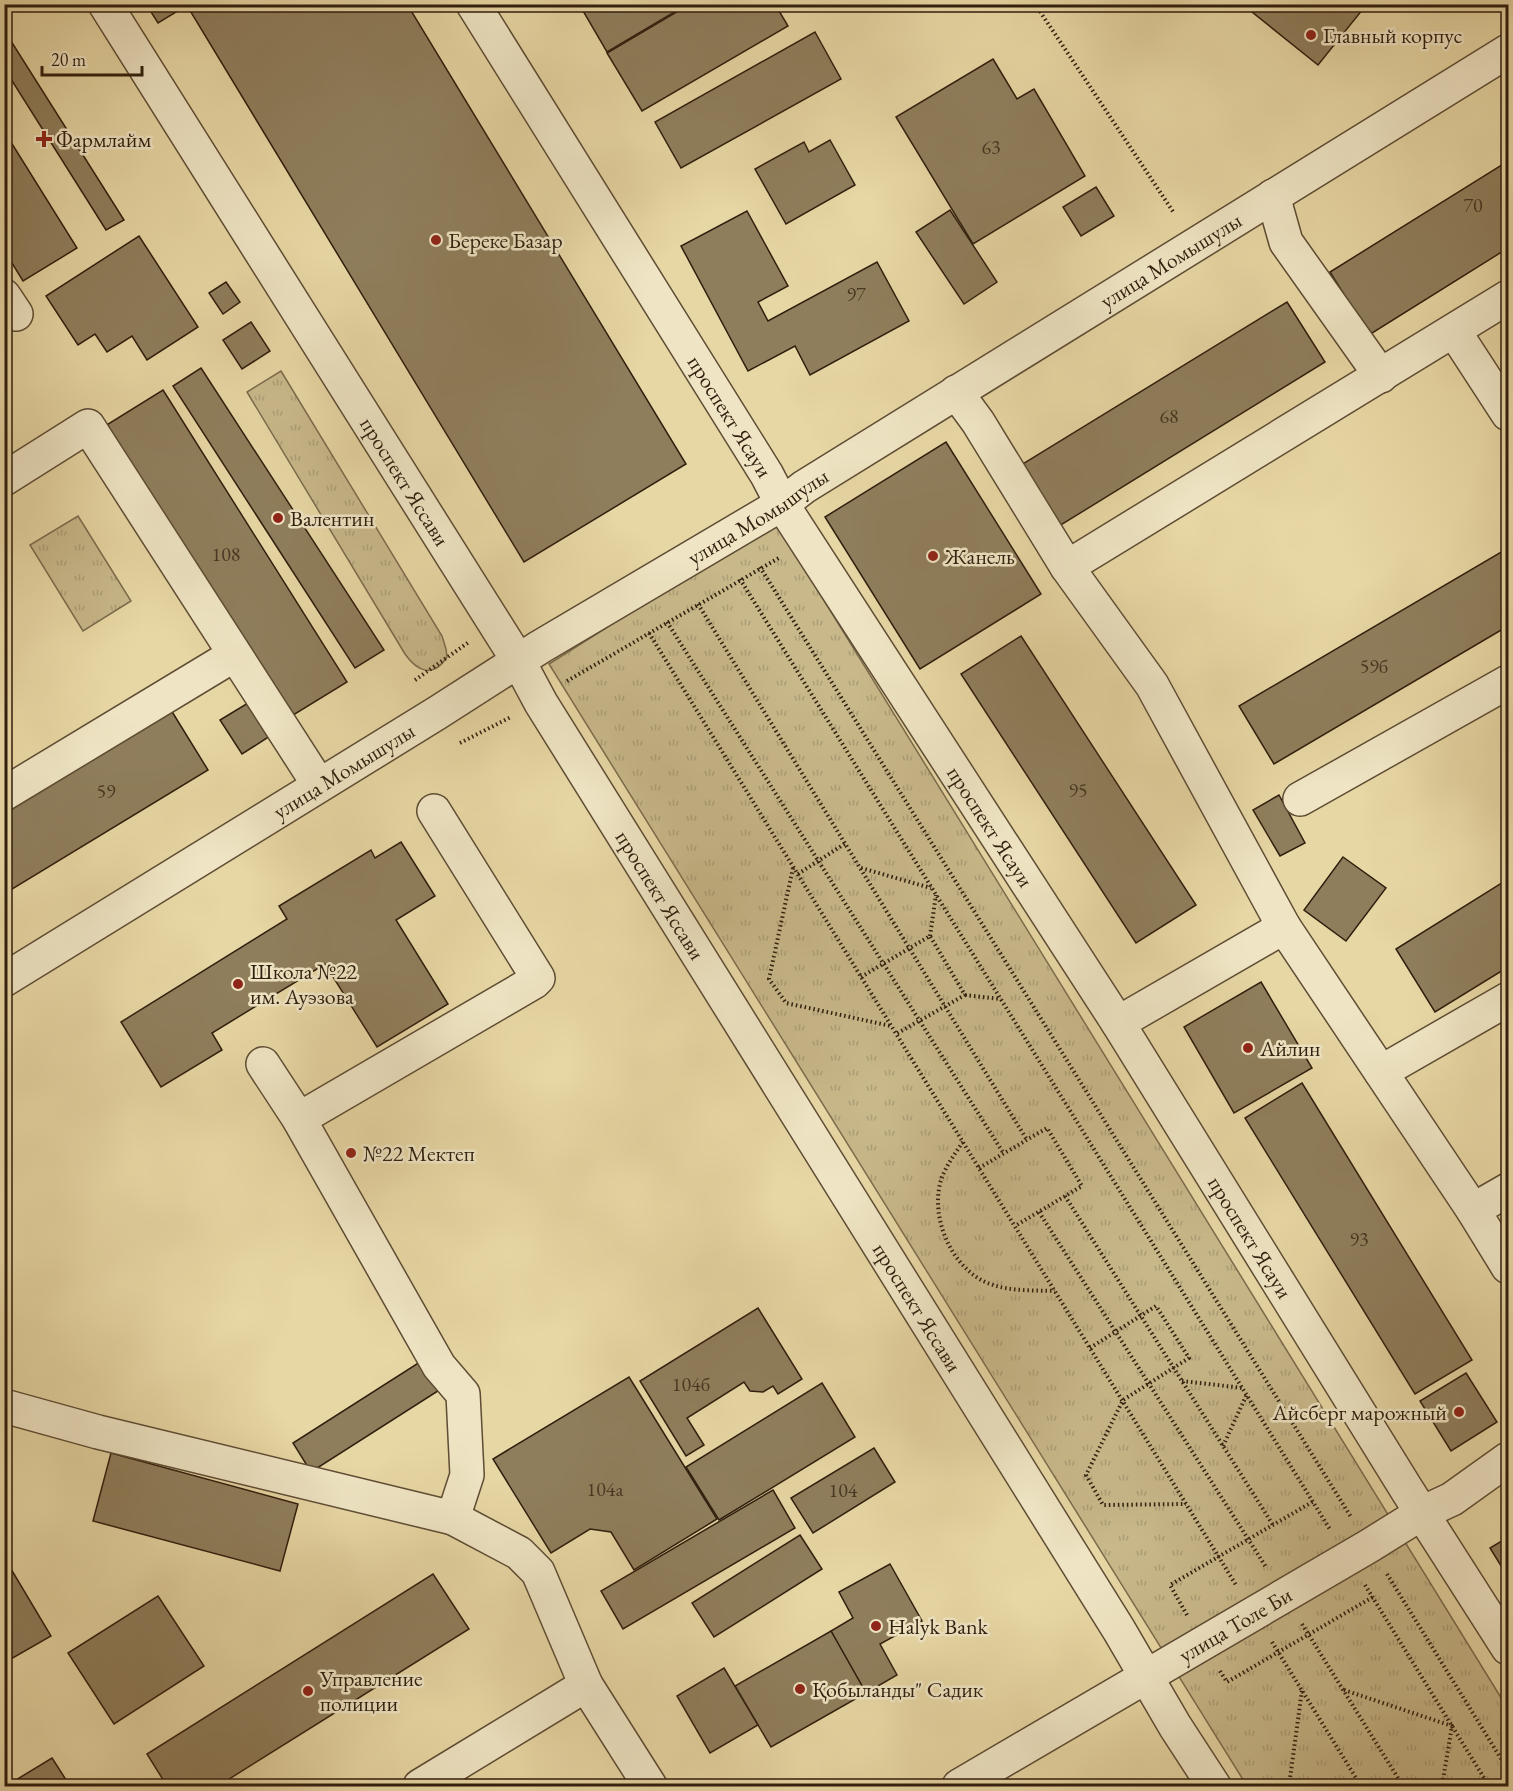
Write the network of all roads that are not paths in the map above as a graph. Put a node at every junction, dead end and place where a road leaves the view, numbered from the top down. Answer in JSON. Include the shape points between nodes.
{"nodes":[{"id":1,"x":105,"y":4,"type":"edge"},
{"id":2,"x":472,"y":4,"type":"edge"},
{"id":3,"x":1509,"y":51,"type":"edge"},
{"id":4,"x":1273,"y":196,"type":"junction"},
{"id":5,"x":1509,"y":297,"type":"edge"},
{"id":6,"x":1454,"y":331,"type":"junction"},
{"id":7,"x":1381,"y":376,"type":"junction"},
{"id":8,"x":956,"y":392,"type":"junction"},
{"id":9,"x":1509,"y":414,"type":"edge"},
{"id":10,"x":4,"y":479,"type":"edge"},
{"id":11,"x":782,"y":504,"type":"junction"},
{"id":12,"x":1067,"y":567,"type":"junction"},
{"id":13,"x":234,"y":655,"type":"junction"},
{"id":14,"x":519,"y":662,"type":"junction"},
{"id":15,"x":1509,"y":682,"type":"edge"},
{"id":16,"x":319,"y":785,"type":"junction"},
{"id":17,"x":4,"y":794,"type":"edge"},
{"id":18,"x":1300,"y":799,"type":"dead end"},
{"id":19,"x":434,"y":811,"type":"dead end"},
{"id":20,"x":1284,"y":927,"type":"junction"},
{"id":21,"x":4,"y":980,"type":"edge"},
{"id":22,"x":1509,"y":999,"type":"edge"},
{"id":23,"x":1118,"y":1023,"type":"junction"},
{"id":24,"x":263,"y":1064,"type":"dead end"},
{"id":25,"x":1381,"y":1072,"type":"junction"},
{"id":26,"x":298,"y":1119,"type":"junction"},
{"id":27,"x":1509,"y":1190,"type":"edge"},
{"id":28,"x":1473,"y":1210,"type":"junction"},
{"id":29,"x":1509,"y":1267,"type":"edge"},
{"id":30,"x":4,"y":1406,"type":"edge"},
{"id":31,"x":1509,"y":1459,"type":"edge"},
{"id":32,"x":1422,"y":1513,"type":"junction"},
{"id":33,"x":453,"y":1518,"type":"junction"},
{"id":34,"x":1509,"y":1648,"type":"edge"},
{"id":35,"x":1146,"y":1676,"type":"junction"},
{"id":36,"x":586,"y":1685,"type":"junction"},
{"id":37,"x":420,"y":1786,"type":"edge"},
{"id":38,"x":649,"y":1786,"type":"edge"},
{"id":39,"x":959,"y":1786,"type":"edge"},
{"id":40,"x":1214,"y":1786,"type":"edge"}],
"edges":[{"from":1,"to":14,"type":"street","name":"проспект Яссави"},
{"from":2,"to":11,"type":"street","name":"проспект Ясауи"},
{"from":3,"to":4,"type":"street","name":"улица Момышулы"},
{"from":4,"to":7,"type":"street","via":[[1286,242]]},
{"from":4,"to":8,"type":"street","name":"улица Момышулы"},
{"from":5,"to":6,"type":"street"},
{"from":6,"to":7,"type":"street"},
{"from":6,"to":9,"type":"street"},
{"from":7,"to":12,"type":"street"},
{"from":8,"to":11,"type":"street","name":"улица Момышулы"},
{"from":8,"to":12,"type":"street"},
{"from":10,"to":13,"type":"street","via":[[88,426]]},
{"from":11,"to":14,"type":"street","name":"улица Момышулы"},
{"from":11,"to":23,"type":"street","name":"проспект Ясауи"},
{"from":12,"to":20,"type":"street","via":[[1152,684]]},
{"from":13,"to":16,"type":"street"},
{"from":13,"to":17,"type":"street"},
{"from":14,"to":16,"type":"street","name":"улица Момышулы"},
{"from":14,"to":35,"type":"street","name":"проспект Яссави"},
{"from":15,"to":18,"type":"street"},
{"from":16,"to":21,"type":"street","name":"улица Момышулы"},
{"from":19,"to":26,"type":"street","via":[[537,978]]},
{"from":20,"to":23,"type":"street"},
{"from":20,"to":25,"type":"street"},
{"from":22,"to":25,"type":"street"},
{"from":23,"to":32,"type":"street","name":"проспект Ясауи"},
{"from":24,"to":26,"type":"street"},
{"from":25,"to":28,"type":"street"},
{"from":26,"to":33,"type":"street","via":[[439,1366],[462,1394],[467,1475]]},
{"from":27,"to":28,"type":"street"},
{"from":28,"to":29,"type":"street"},
{"from":30,"to":33,"type":"street"},
{"from":31,"to":32,"type":"street","name":"улица Толе Би","via":[[1452,1498]]},
{"from":32,"to":34,"type":"street","name":"проспект Ясауи"},
{"from":32,"to":35,"type":"street","name":"улица Толе Би"},
{"from":33,"to":36,"type":"street","via":[[519,1553],[538,1572]]},
{"from":35,"to":39,"type":"street","name":"улица Толе Би"},
{"from":35,"to":40,"type":"street","name":"проспект Яссави"},
{"from":36,"to":37,"type":"street"},
{"from":36,"to":38,"type":"street"}]}
